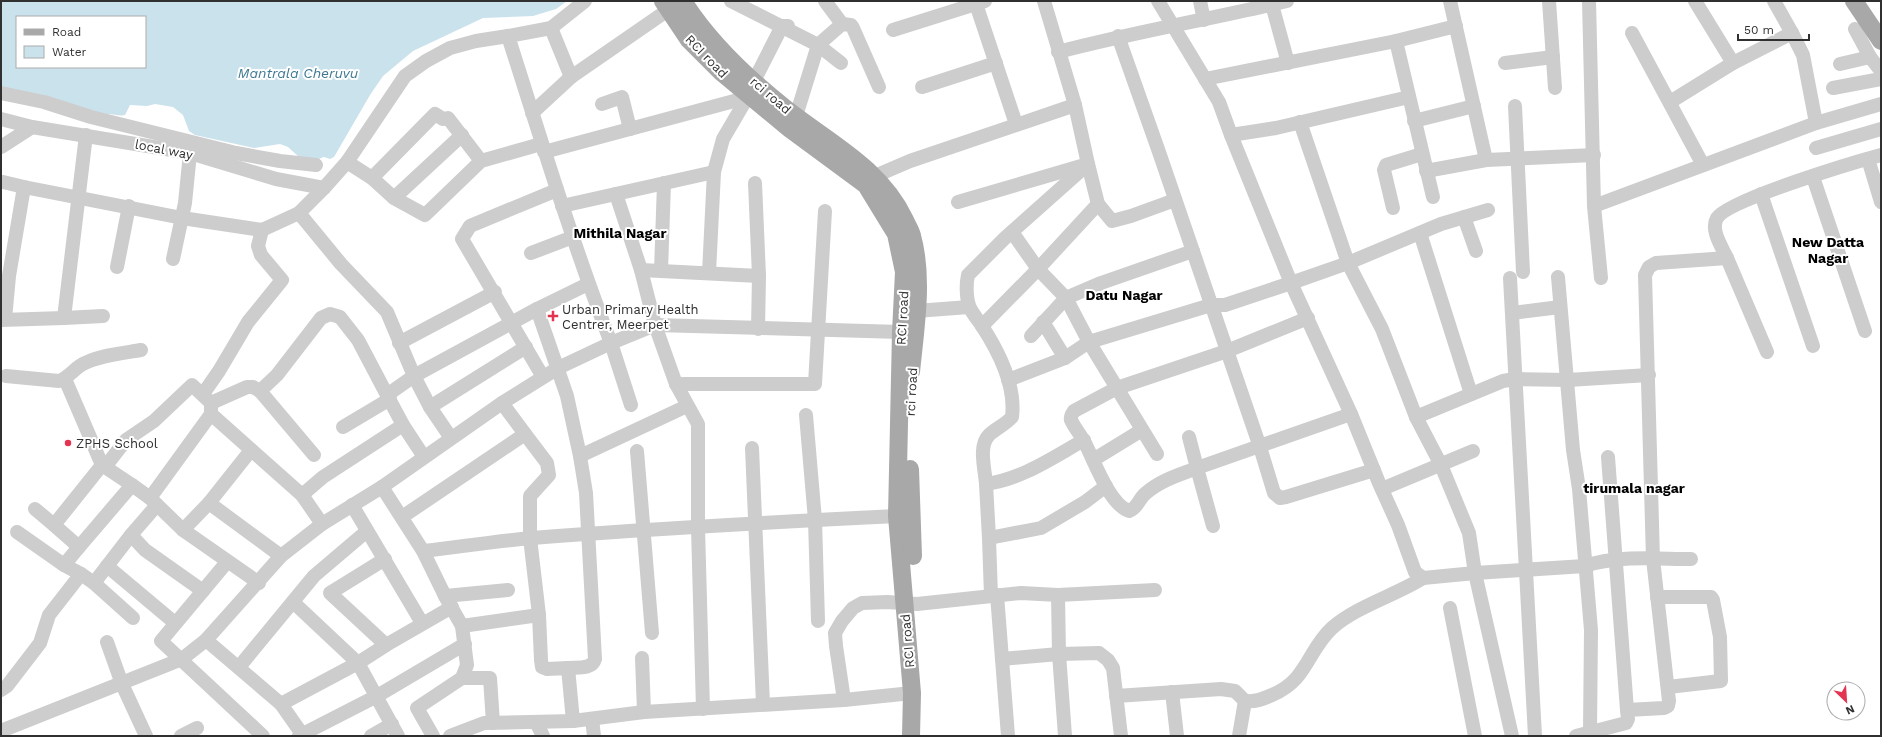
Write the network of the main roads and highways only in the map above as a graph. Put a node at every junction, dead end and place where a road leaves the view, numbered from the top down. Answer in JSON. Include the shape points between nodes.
{"nodes":[{"id":1,"x":1854,"y":1,"type":"edge"},
{"id":2,"x":671,"y":4,"type":"edge"},
{"id":3,"x":1881,"y":41,"type":"edge"},
{"id":4,"x":750,"y":92,"type":"junction"},
{"id":5,"x":871,"y":180,"type":"junction"},
{"id":6,"x":910,"y":604,"type":"junction"},
{"id":7,"x":911,"y":736,"type":"edge"},
{"id":8,"x":921,"y":736,"type":"edge"}],
"edges":[{"from":1,"to":3,"type":"main road"},
{"from":2,"to":4,"type":"main road","name":"RCI road","via":[[689,40],[720,72]]},
{"from":4,"to":5,"type":"main road","name":"RCI road","via":[[790,129]]},
{"from":4,"to":5,"type":"main road","name":"rci road","via":[[796,116],[823,135]]},
{"from":5,"to":6,"type":"main road","name":"RCI road","via":[[896,234],[904,272],[897,516]]},
{"from":5,"to":6,"type":"main road","name":"rci road","via":[[896,202],[912,236],[917,271],[909,407]]},
{"from":6,"to":7,"type":"main road","name":"RCI road"},
{"from":6,"to":8,"type":"main road","name":"rci road","via":[[922,694]]}]}
